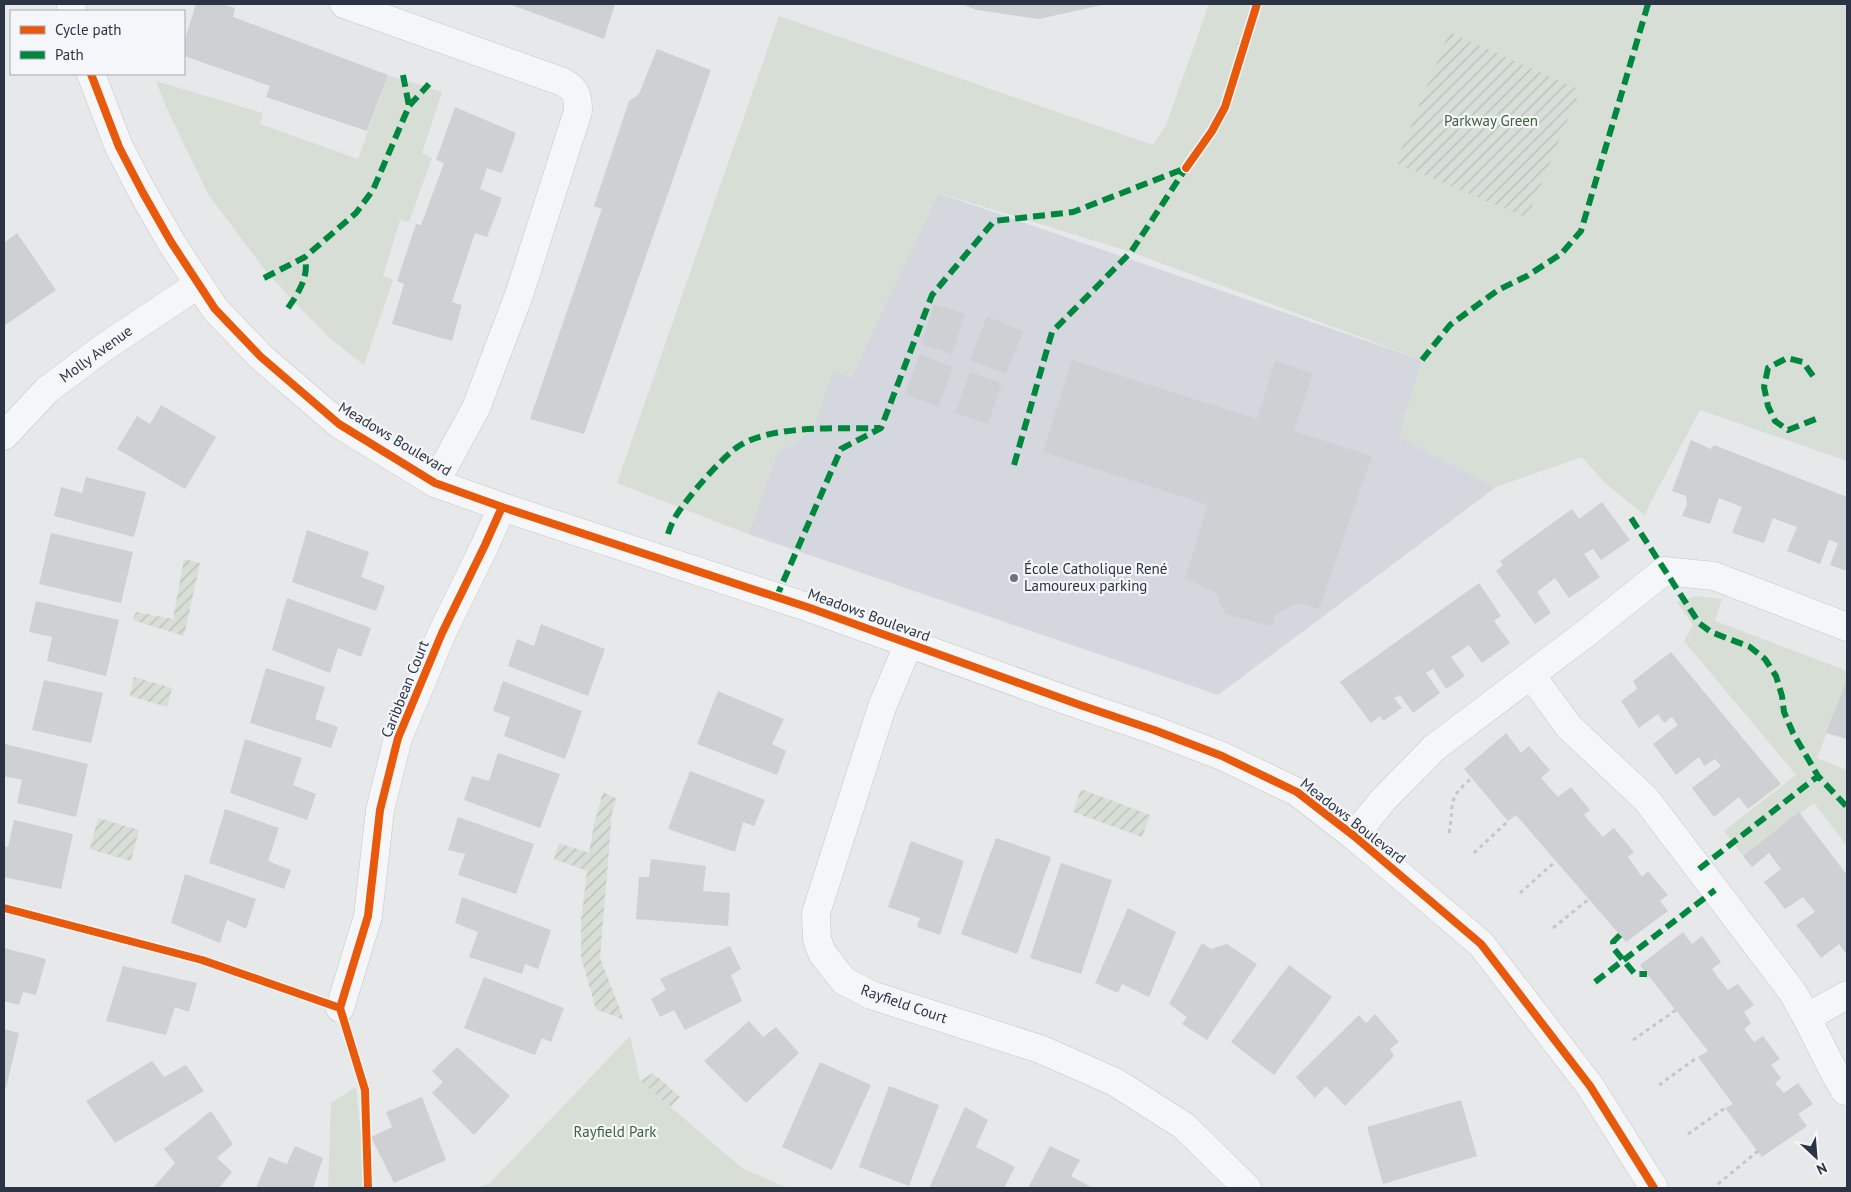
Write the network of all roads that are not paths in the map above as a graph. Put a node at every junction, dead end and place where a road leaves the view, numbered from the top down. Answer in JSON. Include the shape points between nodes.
{"nodes":[{"id":1,"x":344,"y":4,"type":"edge"},
{"id":2,"x":91,"y":75,"type":"edge"},
{"id":3,"x":198,"y":284,"type":"junction"},
{"id":4,"x":4,"y":436,"type":"edge"},
{"id":5,"x":436,"y":483,"type":"junction"},
{"id":6,"x":502,"y":508,"type":"junction"},
{"id":7,"x":1847,"y":627,"type":"edge"},
{"id":8,"x":909,"y":642,"type":"junction"},
{"id":9,"x":1531,"y":675,"type":"junction"},
{"id":10,"x":1354,"y":836,"type":"junction"},
{"id":11,"x":1847,"y":995,"type":"edge"},
{"id":12,"x":340,"y":1008,"type":"dead end"},
{"id":13,"x":1807,"y":1017,"type":"junction"},
{"id":14,"x":1845,"y":1091,"type":"dead end"},
{"id":15,"x":1247,"y":1188,"type":"edge"},
{"id":16,"x":1654,"y":1188,"type":"edge"}],
"edges":[{"from":1,"to":5,"type":"street","via":[[563,82],[573,88],[578,98],[578,111],[520,292],[476,408]]},
{"from":2,"to":3,"type":"street","name":"Meadows Boulevard","via":[[119,147],[143,194]]},
{"from":3,"to":4,"type":"street","name":"Molly Avenue","via":[[47,390]]},
{"from":3,"to":5,"type":"street","name":"Meadows Boulevard","via":[[215,309],[260,357],[339,424]]},
{"from":5,"to":6,"type":"street","name":"Meadows Boulevard"},
{"from":6,"to":8,"type":"street","name":"Meadows Boulevard"},
{"from":6,"to":12,"type":"street","name":"Caribbean Court","via":[[442,633],[398,738],[380,810],[368,916]]},
{"from":7,"to":9,"type":"street","via":[[1714,576],[1664,572]]},
{"from":8,"to":10,"type":"street","name":"Meadows Boulevard","via":[[1222,756],[1297,792]]},
{"from":8,"to":15,"type":"street","name":"Rayfield Court","via":[[882,707],[816,913],[817,939],[822,953],[844,981],[871,994],[1040,1049],[1115,1082],[1184,1126]]},
{"from":9,"to":10,"type":"street","via":[[1434,748],[1383,800]]},
{"from":9,"to":13,"type":"street","via":[[1569,727],[1646,799],[1791,990]]},
{"from":10,"to":16,"type":"street","name":"Meadows Boulevard","via":[[1481,944],[1590,1086]]},
{"from":11,"to":13,"type":"street"},
{"from":13,"to":14,"type":"street"}]}
